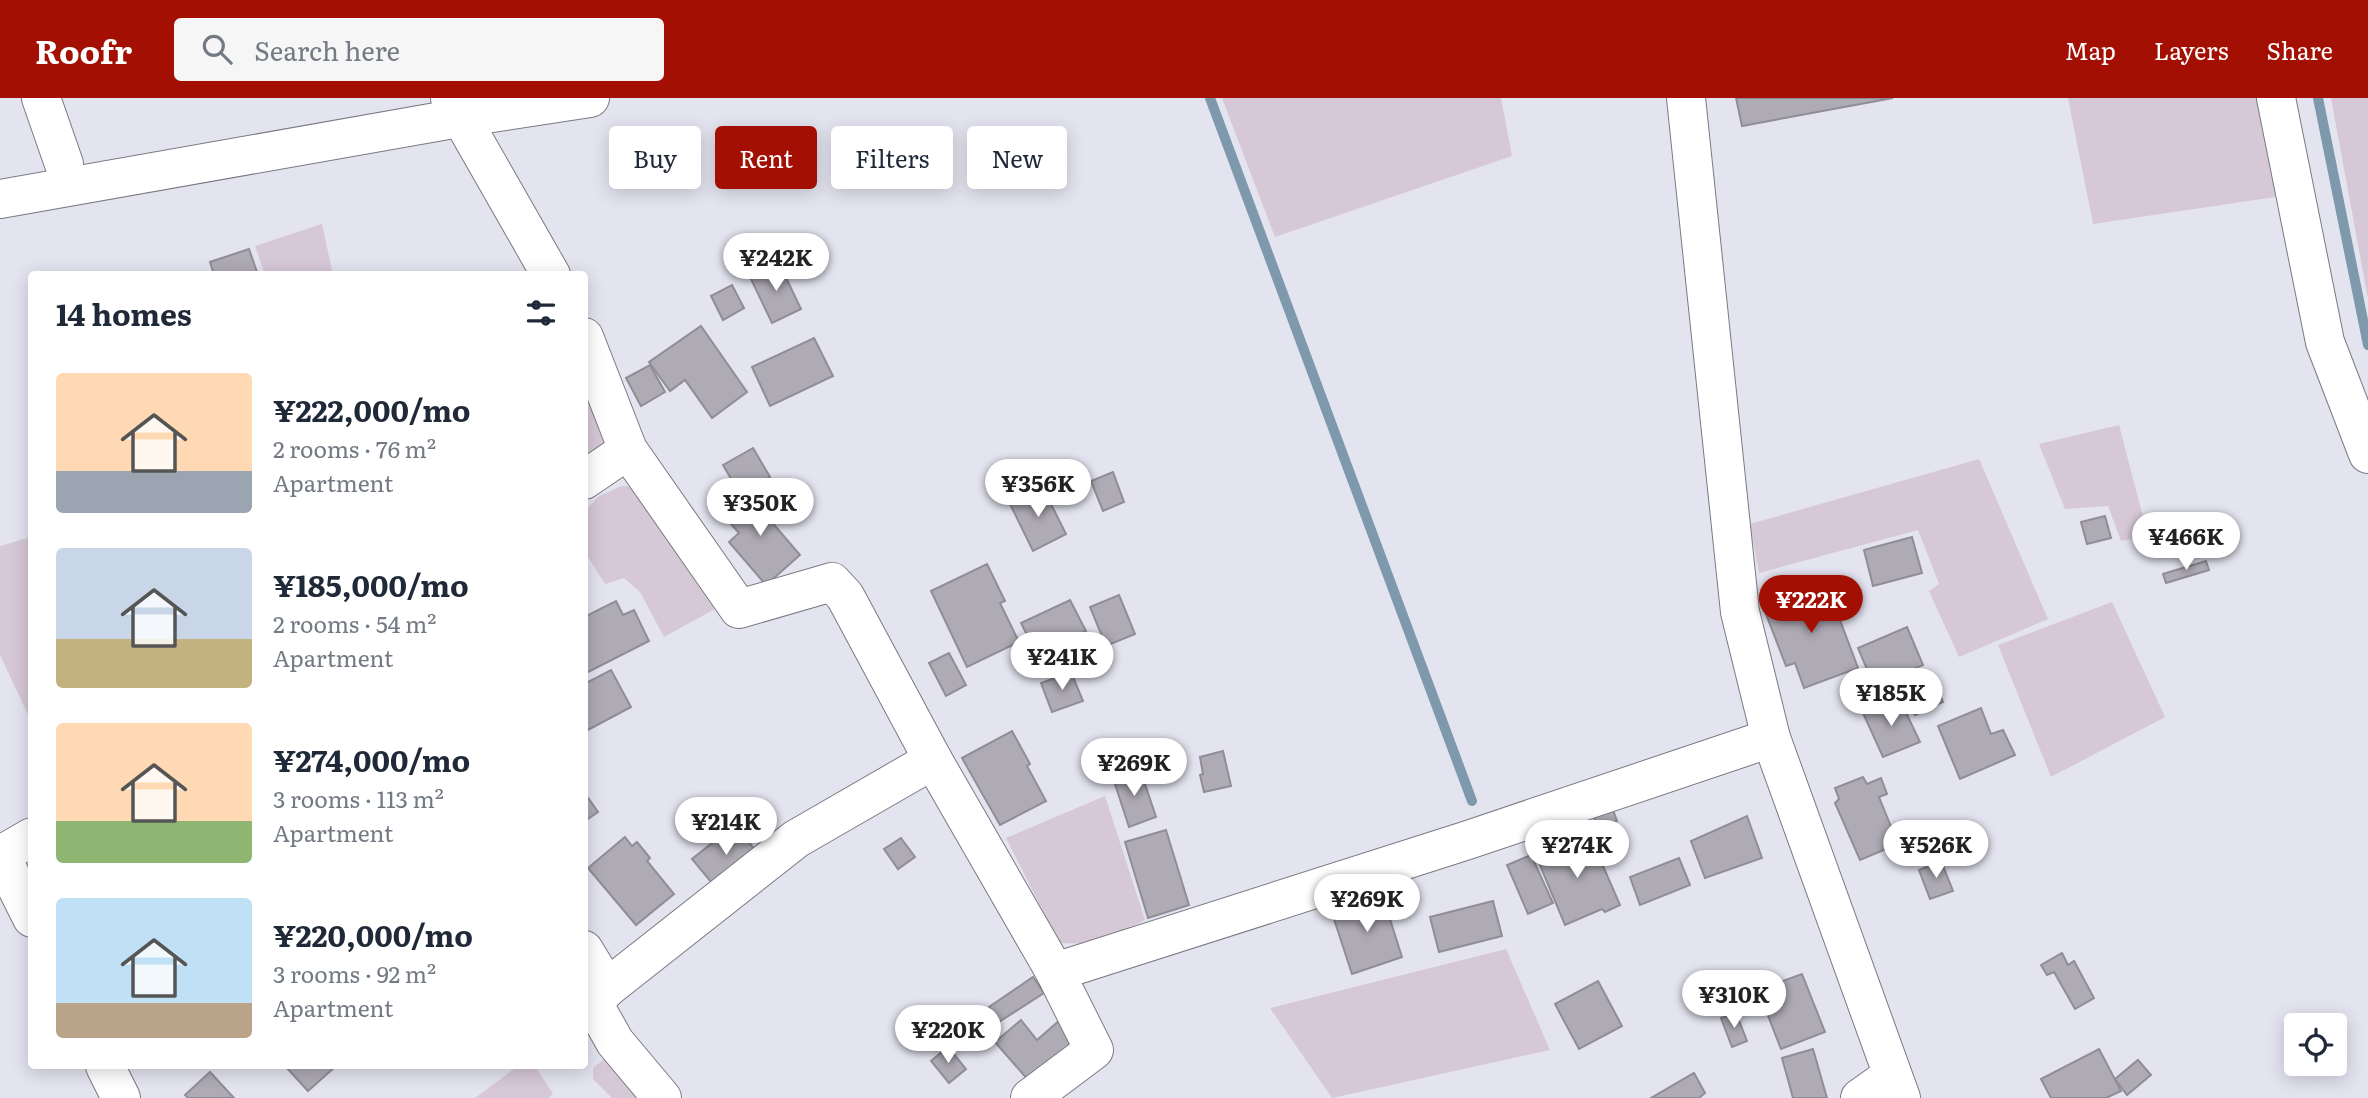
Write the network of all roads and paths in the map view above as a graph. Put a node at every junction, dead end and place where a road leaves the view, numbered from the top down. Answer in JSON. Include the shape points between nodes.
{"nodes":[{"id":1,"x":41,"y":98,"type":"edge"},
{"id":2,"x":590,"y":98,"type":"edge"},
{"id":3,"x":1686,"y":98,"type":"edge"},
{"id":4,"x":2276,"y":98,"type":"edge"},
{"id":5,"x":455,"y":108,"type":"edge"},
{"id":6,"x":64,"y":164,"type":"dead end"},
{"id":7,"x":0,"y":199,"type":"edge"},
{"id":8,"x":549,"y":271,"type":"edge"},
{"id":9,"x":588,"y":347,"type":"edge"},
{"id":10,"x":628,"y":450,"type":"junction"},
{"id":11,"x":2368,"y":454,"type":"edge"},
{"id":12,"x":588,"y":477,"type":"edge"},
{"id":13,"x":1771,"y":737,"type":"junction"},
{"id":14,"x":933,"y":760,"type":"junction"},
{"id":15,"x":28,"y":839,"type":"edge"},
{"id":16,"x":0,"y":855,"type":"edge"},
{"id":17,"x":28,"y":910,"type":"edge"},
{"id":18,"x":588,"y":957,"type":"edge"},
{"id":19,"x":1055,"y":972,"type":"junction"},
{"id":20,"x":607,"y":988,"type":"junction"},
{"id":21,"x":106,"y":1069,"type":"edge"},
{"id":22,"x":1896,"y":1087,"type":"edge"},
{"id":23,"x":121,"y":1098,"type":"edge"},
{"id":24,"x":662,"y":1098,"type":"edge"},
{"id":25,"x":1030,"y":1098,"type":"edge"},
{"id":26,"x":1860,"y":1098,"type":"edge"}],
"edges":[{"from":1,"to":6,"type":"street"},
{"from":2,"to":5,"type":"street"},
{"from":3,"to":13,"type":"street","via":[[1740,612]]},
{"from":4,"to":11,"type":"street","via":[[2325,342]]},
{"from":5,"to":7,"type":"street"},
{"from":5,"to":8,"type":"street"},
{"from":9,"to":10,"type":"street"},
{"from":10,"to":12,"type":"street"},
{"from":10,"to":14,"type":"street","via":[[739,609],[832,582],[845,596]]},
{"from":13,"to":19,"type":"street"},
{"from":13,"to":22,"type":"street"},
{"from":14,"to":19,"type":"street"},
{"from":14,"to":20,"type":"street","via":[[796,839]]},
{"from":15,"to":16,"type":"street"},
{"from":16,"to":17,"type":"street"},
{"from":18,"to":20,"type":"street"},
{"from":19,"to":25,"type":"street","via":[[1094,1051]]},
{"from":20,"to":24,"type":"street","via":[[593,1003],[615,1042]]},
{"from":21,"to":23,"type":"street"},
{"from":22,"to":26,"type":"street"}]}
